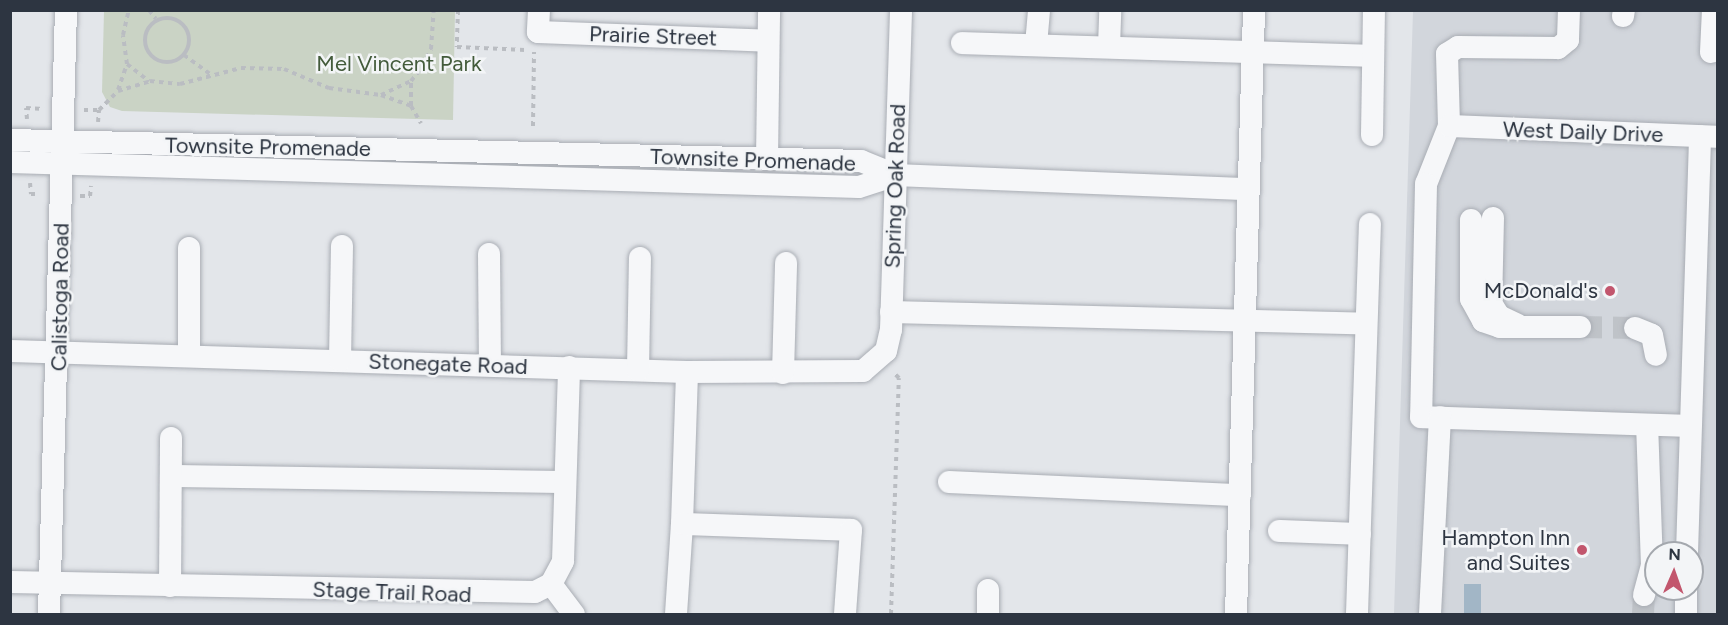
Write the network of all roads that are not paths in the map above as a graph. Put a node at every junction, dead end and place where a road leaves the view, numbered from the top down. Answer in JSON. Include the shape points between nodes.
{"nodes":[{"id":1,"x":66,"y":10,"type":"edge"},
{"id":2,"x":769,"y":10,"type":"edge"},
{"id":3,"x":901,"y":10,"type":"edge"},
{"id":4,"x":1039,"y":10,"type":"edge"},
{"id":5,"x":1110,"y":10,"type":"edge"},
{"id":6,"x":1254,"y":10,"type":"edge"},
{"id":7,"x":1374,"y":10,"type":"edge"},
{"id":8,"x":1569,"y":10,"type":"edge"},
{"id":9,"x":1713,"y":11,"type":"edge"},
{"id":10,"x":539,"y":21,"type":"edge"},
{"id":11,"x":768,"y":41,"type":"junction"},
{"id":12,"x":962,"y":43,"type":"dead end"},
{"id":13,"x":1036,"y":45,"type":"junction"},
{"id":14,"x":1109,"y":47,"type":"junction"},
{"id":15,"x":1253,"y":52,"type":"junction"},
{"id":16,"x":1711,"y":52,"type":"dead end"},
{"id":17,"x":1373,"y":56,"type":"junction"},
{"id":18,"x":1449,"y":126,"type":"junction"},
{"id":19,"x":1372,"y":135,"type":"dead end"},
{"id":20,"x":1709,"y":136,"type":"edge"},
{"id":21,"x":10,"y":140,"type":"edge"},
{"id":22,"x":63,"y":152,"type":"junction"},
{"id":23,"x":767,"y":159,"type":"junction"},
{"id":24,"x":10,"y":162,"type":"edge"},
{"id":25,"x":895,"y":175,"type":"junction"},
{"id":26,"x":1249,"y":189,"type":"junction"},
{"id":27,"x":1482,"y":219,"type":"dead end"},
{"id":28,"x":1370,"y":224,"type":"dead end"},
{"id":29,"x":342,"y":246,"type":"dead end"},
{"id":30,"x":189,"y":248,"type":"dead end"},
{"id":31,"x":489,"y":254,"type":"dead end"},
{"id":32,"x":640,"y":258,"type":"dead end"},
{"id":33,"x":786,"y":263,"type":"dead end"},
{"id":34,"x":891,"y":312,"type":"junction"},
{"id":35,"x":1246,"y":322,"type":"junction"},
{"id":36,"x":1366,"y":324,"type":"junction"},
{"id":37,"x":1580,"y":327,"type":"tunnel mouth"},
{"id":38,"x":1635,"y":328,"type":"tunnel mouth"},
{"id":39,"x":10,"y":351,"type":"edge"},
{"id":40,"x":58,"y":352,"type":"junction"},
{"id":41,"x":1656,"y":355,"type":"dead end"},
{"id":42,"x":189,"y":356,"type":"junction"},
{"id":43,"x":880,"y":358,"type":"joint"},
{"id":44,"x":340,"y":360,"type":"junction"},
{"id":45,"x":490,"y":365,"type":"junction"},
{"id":46,"x":569,"y":367,"type":"junction"},
{"id":47,"x":638,"y":370,"type":"junction"},
{"id":48,"x":687,"y":372,"type":"junction"},
{"id":49,"x":783,"y":373,"type":"junction"},
{"id":50,"x":1440,"y":417,"type":"junction"},
{"id":51,"x":1647,"y":425,"type":"junction"},
{"id":52,"x":1689,"y":426,"type":"junction"},
{"id":53,"x":171,"y":438,"type":"dead end"},
{"id":54,"x":171,"y":476,"type":"junction"},
{"id":55,"x":565,"y":482,"type":"junction"},
{"id":56,"x":949,"y":482,"type":"dead end"},
{"id":57,"x":1240,"y":495,"type":"junction"},
{"id":58,"x":682,"y":524,"type":"junction"},
{"id":59,"x":1279,"y":531,"type":"dead end"},
{"id":60,"x":1360,"y":534,"type":"junction"},
{"id":61,"x":1651,"y":541,"type":"edge"},
{"id":62,"x":1687,"y":541,"type":"edge"},
{"id":63,"x":10,"y":582,"type":"edge"},
{"id":64,"x":51,"y":583,"type":"junction"},
{"id":65,"x":551,"y":584,"type":"junction"},
{"id":66,"x":170,"y":586,"type":"junction"},
{"id":67,"x":988,"y":590,"type":"dead end"},
{"id":68,"x":50,"y":615,"type":"edge"},
{"id":69,"x":574,"y":615,"type":"edge"},
{"id":70,"x":676,"y":615,"type":"edge"},
{"id":71,"x":846,"y":615,"type":"edge"},
{"id":72,"x":988,"y":615,"type":"edge"},
{"id":73,"x":1236,"y":615,"type":"edge"},
{"id":74,"x":1357,"y":615,"type":"edge"},
{"id":75,"x":1430,"y":615,"type":"edge"}],
"edges":[{"from":1,"to":22,"type":"street","name":"Calistoga Road"},
{"from":2,"to":11,"type":"street"},
{"from":3,"to":25,"type":"street","name":"Spring Oak Road"},
{"from":4,"to":13,"type":"street"},
{"from":5,"to":14,"type":"street"},
{"from":6,"to":15,"type":"street"},
{"from":7,"to":17,"type":"street"},
{"from":8,"to":18,"type":"street","via":[[1568,40],[1558,48],[1451,49],[1445,85]]},
{"from":9,"to":16,"type":"street"},
{"from":10,"to":11,"type":"street","name":"Prairie Street"},
{"from":11,"to":23,"type":"street"},
{"from":12,"to":13,"type":"street"},
{"from":13,"to":14,"type":"street"},
{"from":14,"to":15,"type":"street"},
{"from":15,"to":17,"type":"street"},
{"from":15,"to":26,"type":"street"},
{"from":17,"to":19,"type":"street"},
{"from":18,"to":20,"type":"street","name":"West Daily Drive"},
{"from":18,"to":50,"type":"street","via":[[1428,168],[1424,225],[1421,417]]},
{"from":20,"to":52,"type":"street"},
{"from":21,"to":22,"type":"street","name":"Townsite Promenade"},
{"from":22,"to":23,"type":"street","name":"Townsite Promenade"},
{"from":22,"to":24,"type":"street","name":"Townsite Promenade"},
{"from":22,"to":25,"type":"street","name":"Townsite Promenade","via":[[859,187]]},
{"from":22,"to":40,"type":"street","name":"Calistoga Road"},
{"from":23,"to":25,"type":"street","name":"Townsite Promenade","via":[[861,161]]},
{"from":25,"to":26,"type":"street"},
{"from":25,"to":34,"type":"street","name":"Spring Oak Road"},
{"from":26,"to":35,"type":"street"},
{"from":27,"to":37,"type":"street","via":[[1473,307],[1491,325]]},
{"from":28,"to":36,"type":"street"},
{"from":29,"to":44,"type":"street"},
{"from":30,"to":42,"type":"street"},
{"from":31,"to":45,"type":"street"},
{"from":32,"to":47,"type":"street"},
{"from":33,"to":49,"type":"street"},
{"from":34,"to":35,"type":"street"},
{"from":34,"to":43,"type":"street","name":"Spring Oak Road","via":[[889,341]]},
{"from":35,"to":36,"type":"street"},
{"from":35,"to":57,"type":"street"},
{"from":36,"to":60,"type":"street"},
{"from":38,"to":41,"type":"street","via":[[1652,335]]},
{"from":39,"to":40,"type":"street","name":"Stonegate Road"},
{"from":40,"to":42,"type":"street","name":"Stonegate Road"},
{"from":40,"to":64,"type":"street","name":"Calistoga Road"},
{"from":42,"to":44,"type":"street","name":"Stonegate Road"},
{"from":43,"to":49,"type":"street","name":"Stonegate Road","via":[[854,374]]},
{"from":44,"to":45,"type":"street","name":"Stonegate Road"},
{"from":45,"to":46,"type":"street","name":"Stonegate Road"},
{"from":46,"to":47,"type":"street","name":"Stonegate Road"},
{"from":46,"to":55,"type":"street"},
{"from":47,"to":48,"type":"street","name":"Stonegate Road"},
{"from":48,"to":49,"type":"street","name":"Stonegate Road"},
{"from":48,"to":58,"type":"street"},
{"from":50,"to":51,"type":"street"},
{"from":50,"to":75,"type":"street"},
{"from":51,"to":52,"type":"street"},
{"from":51,"to":61,"type":"street"},
{"from":52,"to":62,"type":"street"},
{"from":53,"to":54,"type":"street"},
{"from":54,"to":55,"type":"street"},
{"from":54,"to":66,"type":"street"},
{"from":55,"to":65,"type":"street","via":[[563,561]]},
{"from":56,"to":57,"type":"street"},
{"from":57,"to":73,"type":"street"},
{"from":58,"to":70,"type":"street"},
{"from":58,"to":71,"type":"street","via":[[851,530]]},
{"from":59,"to":60,"type":"street"},
{"from":60,"to":74,"type":"street"},
{"from":63,"to":64,"type":"street","name":"Stage Trail Road"},
{"from":64,"to":66,"type":"street","name":"Stage Trail Road"},
{"from":64,"to":68,"type":"street","name":"Calistoga Road"},
{"from":65,"to":66,"type":"street","name":"Stage Trail Road","via":[[515,595]]},
{"from":65,"to":69,"type":"street"},
{"from":67,"to":72,"type":"street"}]}
